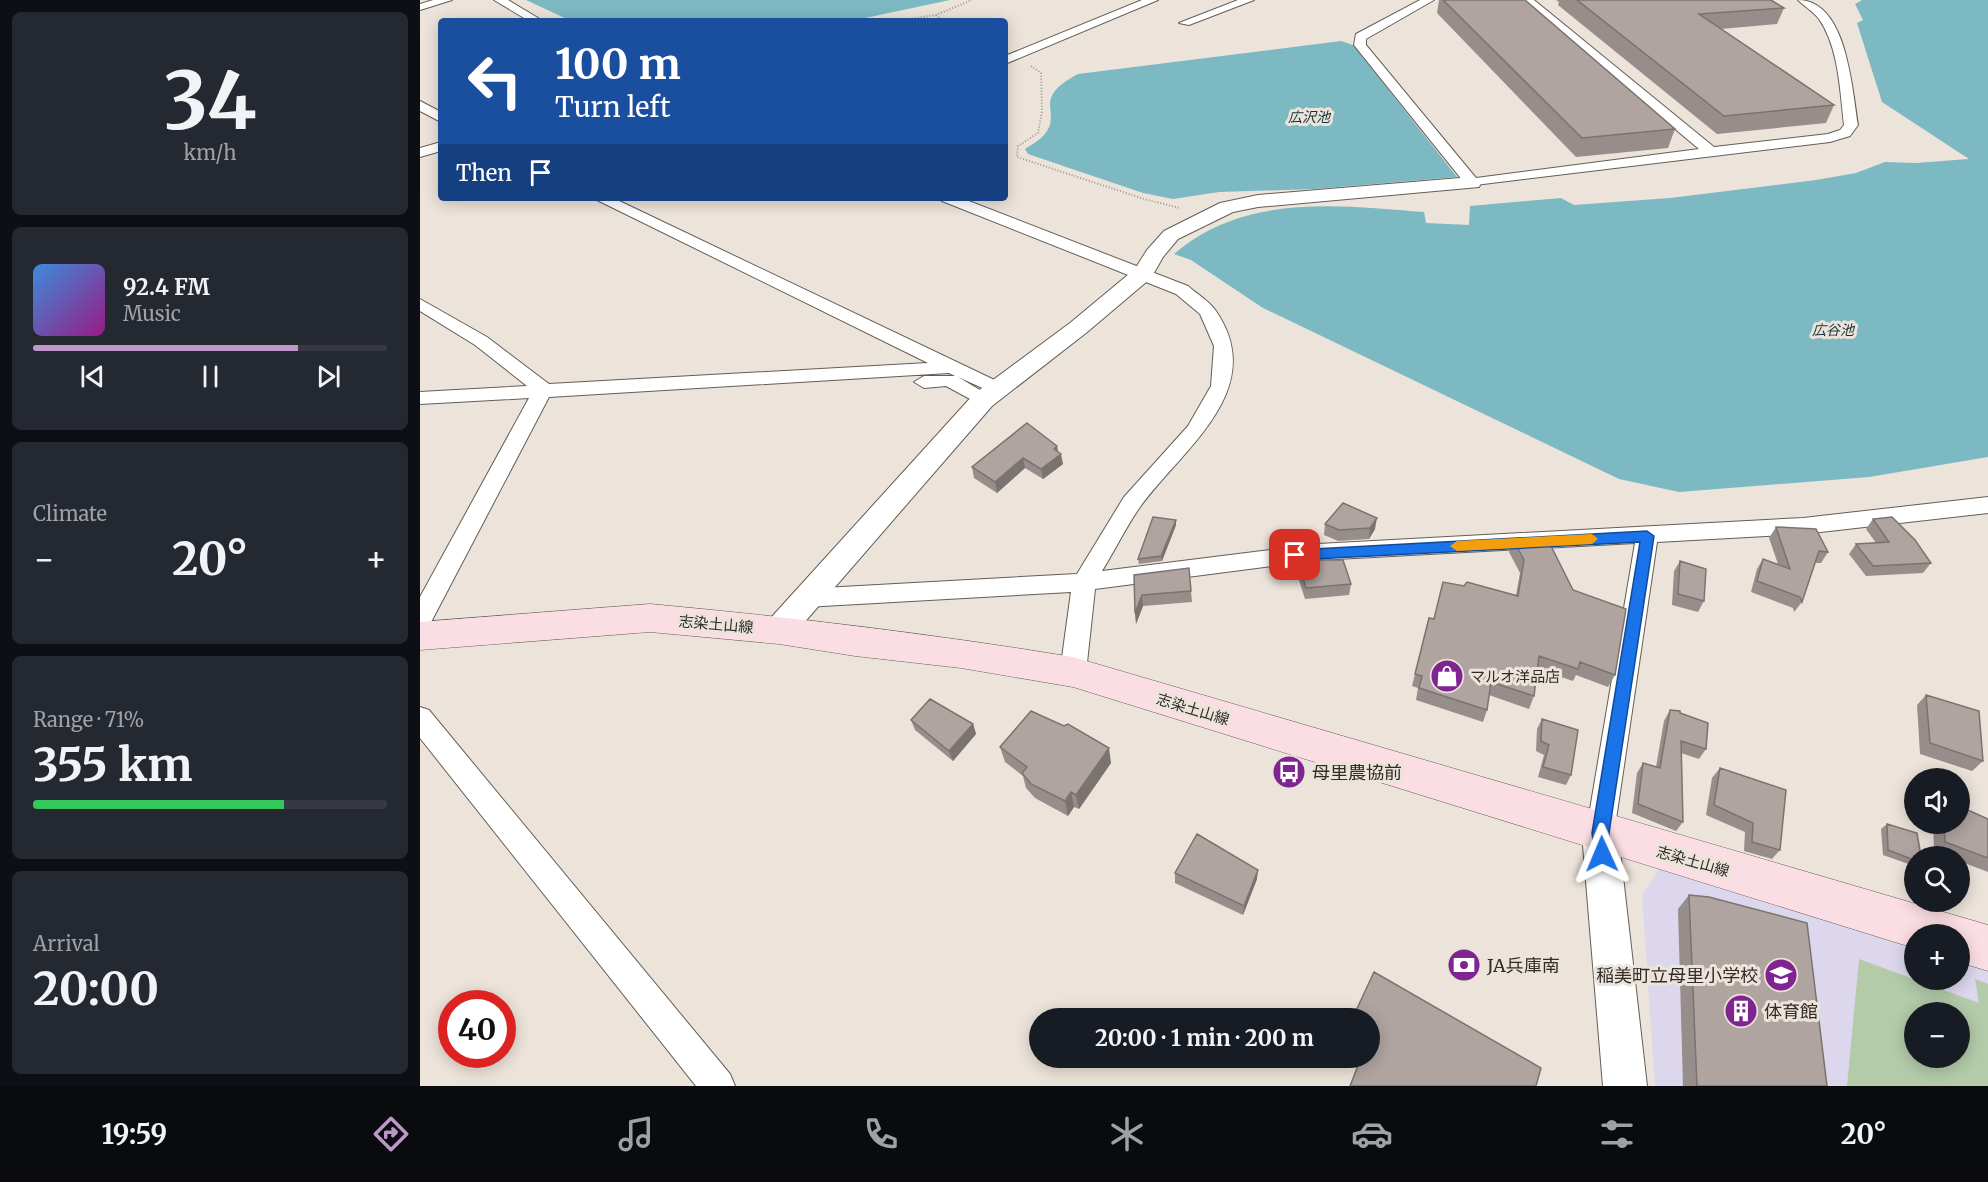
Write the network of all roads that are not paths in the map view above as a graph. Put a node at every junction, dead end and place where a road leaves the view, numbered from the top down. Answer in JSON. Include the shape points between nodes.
{"nodes":[{"id":1,"x":446,"y":0,"type":"edge"},
{"id":2,"x":500,"y":0,"type":"edge"},
{"id":3,"x":1152,"y":0,"type":"edge"},
{"id":4,"x":1248,"y":0,"type":"edge"},
{"id":5,"x":1428,"y":0,"type":"edge"},
{"id":6,"x":1527,"y":0,"type":"edge"},
{"id":7,"x":1804,"y":0,"type":"edge"},
{"id":8,"x":420,"y":8,"type":"edge"},
{"id":9,"x":532,"y":18,"type":"edge"},
{"id":10,"x":1185,"y":23,"type":"dead end"},
{"id":11,"x":1008,"y":59,"type":"edge"},
{"id":12,"x":420,"y":105,"type":"edge"},
{"id":13,"x":438,"y":116,"type":"edge"},
{"id":14,"x":438,"y":147,"type":"edge"},
{"id":15,"x":1712,"y":152,"type":"junction"},
{"id":16,"x":420,"y":153,"type":"edge"},
{"id":17,"x":1472,"y":183,"type":"junction"},
{"id":18,"x":607,"y":201,"type":"edge"},
{"id":19,"x":955,"y":201,"type":"edge"},
{"id":20,"x":1143,"y":273,"type":"junction"},
{"id":21,"x":420,"y":304,"type":"edge"},
{"id":22,"x":953,"y":367,"type":"junction"},
{"id":23,"x":990,"y":394,"type":"junction"},
{"id":24,"x":540,"y":396,"type":"junction"},
{"id":25,"x":420,"y":398,"type":"edge"},
{"id":26,"x":1988,"y":505,"type":"edge"},
{"id":27,"x":1647,"y":536,"type":"junction"},
{"id":28,"x":1084,"y":582,"type":"junction"},
{"id":29,"x":805,"y":598,"type":"junction"},
{"id":30,"x":420,"y":619,"type":"edge"},
{"id":31,"x":779,"y":630,"type":"junction"},
{"id":32,"x":420,"y":636,"type":"edge"},
{"id":33,"x":1073,"y":672,"type":"junction"},
{"id":34,"x":420,"y":718,"type":"edge"},
{"id":35,"x":1600,"y":833,"type":"junction"},
{"id":36,"x":1909,"y":924,"type":"edge"},
{"id":37,"x":1970,"y":942,"type":"edge"},
{"id":38,"x":1988,"y":948,"type":"edge"},
{"id":39,"x":718,"y":1086,"type":"edge"},
{"id":40,"x":1625,"y":1086,"type":"edge"}],
"edges":[{"from":1,"to":8,"type":"street"},
{"from":2,"to":9,"type":"street"},
{"from":3,"to":11,"type":"street"},
{"from":4,"to":10,"type":"street"},
{"from":5,"to":17,"type":"street","via":[[1360,37],[1360,45]]},
{"from":6,"to":15,"type":"street"},
{"from":7,"to":15,"type":"street","via":[[1823,12],[1834,33],[1851,125],[1845,133],[1830,138]]},
{"from":12,"to":13,"type":"street"},
{"from":14,"to":16,"type":"street"},
{"from":15,"to":17,"type":"street"},
{"from":17,"to":20,"type":"street","via":[[1227,207],[1171,236]]},
{"from":18,"to":22,"type":"street"},
{"from":19,"to":20,"type":"street"},
{"from":20,"to":23,"type":"street"},
{"from":20,"to":28,"type":"street","via":[[1182,290],[1208,312],[1223,346],[1221,386],[1196,430],[1132,502]]},
{"from":21,"to":24,"type":"street","via":[[481,341]]},
{"from":22,"to":23,"type":"street"},
{"from":22,"to":24,"type":"street"},
{"from":23,"to":24,"type":"street","via":[[949,380]]},
{"from":23,"to":29,"type":"street"},
{"from":24,"to":25,"type":"street"},
{"from":24,"to":30,"type":"street"},
{"from":26,"to":27,"type":"street","via":[[1803,526]]},
{"from":27,"to":28,"type":"street","via":[[1318,552]]},
{"from":27,"to":35,"type":"street"},
{"from":28,"to":29,"type":"street"},
{"from":28,"to":33,"type":"street"},
{"from":29,"to":31,"type":"street"},
{"from":31,"to":32,"type":"main road","name":"志染土山線","via":[[650,618]]},
{"from":31,"to":33,"type":"main road","name":"志染土山線"},
{"from":33,"to":35,"type":"main road","name":"志染土山線"},
{"from":34,"to":39,"type":"street"},
{"from":35,"to":36,"type":"main road","name":"志染土山線"},
{"from":35,"to":40,"type":"street"},
{"from":37,"to":38,"type":"main road"}]}
